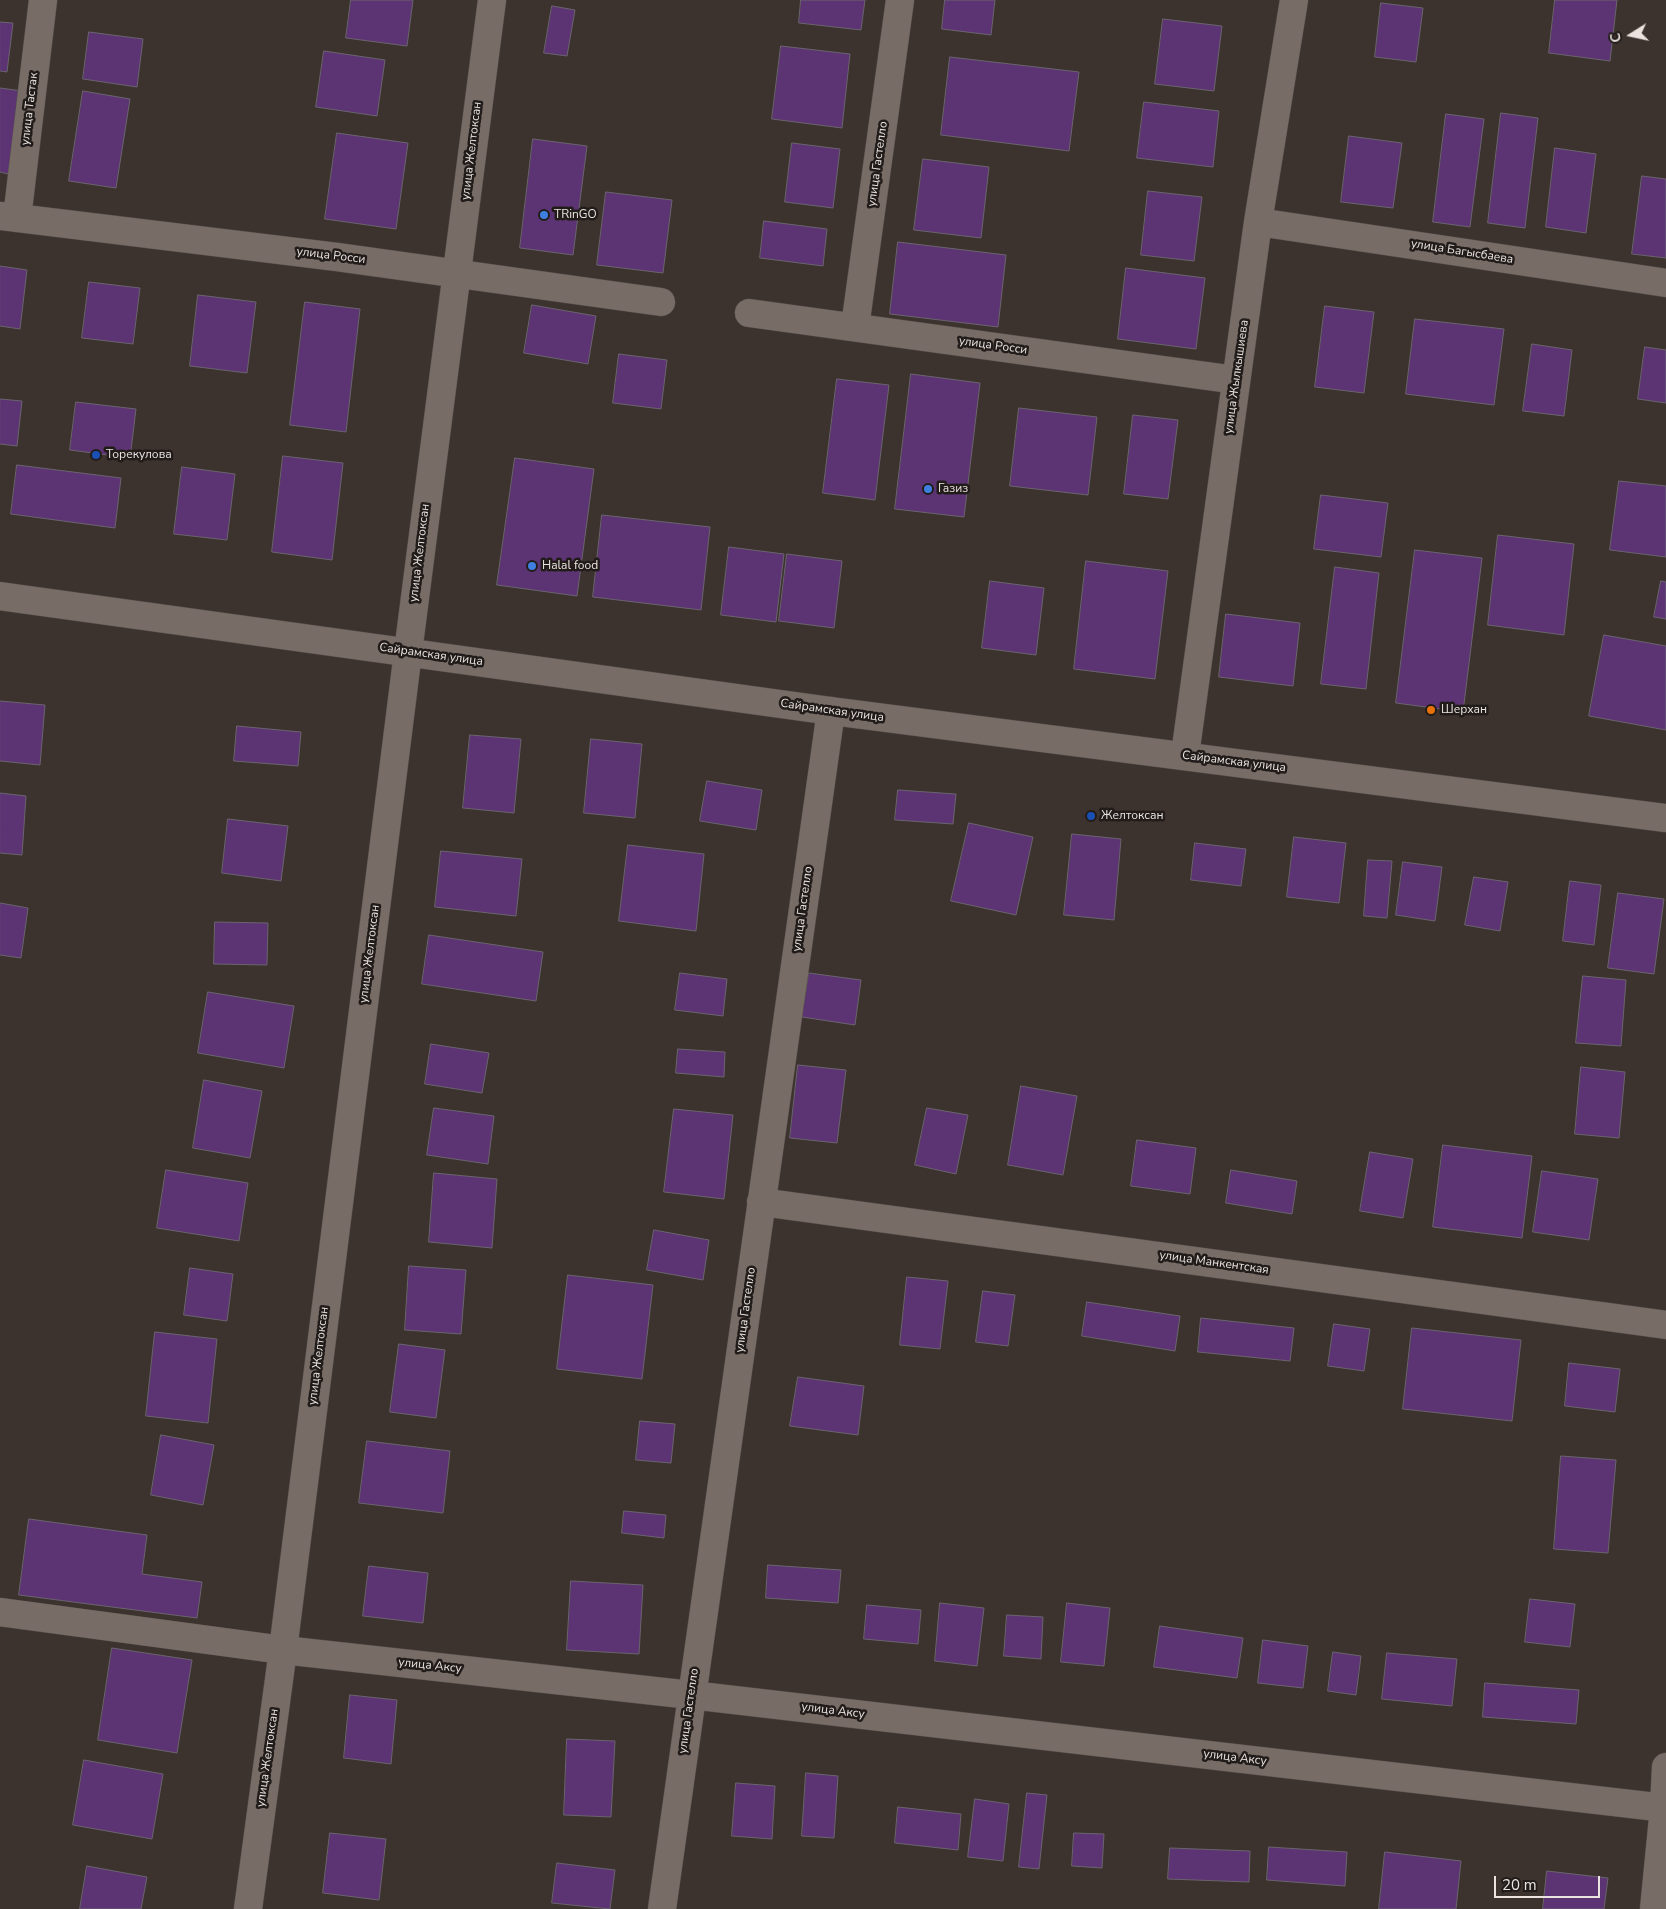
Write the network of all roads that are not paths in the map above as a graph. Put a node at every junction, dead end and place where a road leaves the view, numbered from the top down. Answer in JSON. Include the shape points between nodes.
{"nodes":[{"id":1,"x":43,"y":0,"type":"edge"},
{"id":2,"x":492,"y":0,"type":"edge"},
{"id":3,"x":900,"y":0,"type":"edge"},
{"id":4,"x":1294,"y":0,"type":"edge"},
{"id":5,"x":8,"y":217,"type":"edge"},
{"id":6,"x":1258,"y":222,"type":"junction"},
{"id":7,"x":456,"y":274,"type":"junction"},
{"id":8,"x":1666,"y":283,"type":"edge"},
{"id":9,"x":661,"y":302,"type":"dead end"},
{"id":10,"x":749,"y":313,"type":"dead end"},
{"id":11,"x":856,"y":327,"type":"junction"},
{"id":12,"x":1236,"y":380,"type":"junction"},
{"id":13,"x":0,"y":596,"type":"edge"},
{"id":14,"x":408,"y":652,"type":"junction"},
{"id":15,"x":831,"y":711,"type":"junction"},
{"id":16,"x":1185,"y":756,"type":"junction"},
{"id":17,"x":1666,"y":818,"type":"edge"},
{"id":18,"x":761,"y":1202,"type":"junction"},
{"id":19,"x":1666,"y":1324,"type":"edge"},
{"id":20,"x":0,"y":1612,"type":"edge"},
{"id":21,"x":283,"y":1650,"type":"junction"},
{"id":22,"x":692,"y":1695,"type":"junction"},
{"id":23,"x":1666,"y":1767,"type":"edge"},
{"id":24,"x":1665,"y":1808,"type":"edge"},
{"id":25,"x":248,"y":1909,"type":"edge"},
{"id":26,"x":662,"y":1909,"type":"edge"},
{"id":27,"x":1654,"y":1909,"type":"edge"}],
"edges":[{"from":1,"to":5,"type":"street","name":"улица Тастак"},
{"from":2,"to":7,"type":"street","name":"улица Желтоксан"},
{"from":3,"to":11,"type":"street","name":"улица Гастелло"},
{"from":4,"to":6,"type":"street","name":"улица Жылкышиева"},
{"from":5,"to":7,"type":"street","name":"улица Росси"},
{"from":6,"to":8,"type":"street","name":"улица Багысбаева"},
{"from":6,"to":12,"type":"street","name":"улица Жылкышиева"},
{"from":7,"to":9,"type":"street","name":"улица Росси"},
{"from":7,"to":14,"type":"street","name":"улица Желтоксан"},
{"from":10,"to":11,"type":"street","name":"улица Росси"},
{"from":11,"to":12,"type":"street","name":"улица Росси"},
{"from":12,"to":16,"type":"street","name":"улица Жылкышиева"},
{"from":13,"to":14,"type":"street","name":"Сайрамская улица"},
{"from":14,"to":15,"type":"street","name":"Сайрамская улица"},
{"from":14,"to":21,"type":"street","name":"улица Желтоксан"},
{"from":15,"to":16,"type":"street","name":"Сайрамская улица"},
{"from":15,"to":18,"type":"street","name":"улица Гастелло"},
{"from":16,"to":17,"type":"street","name":"Сайрамская улица"},
{"from":18,"to":19,"type":"street","name":"улица Манкентская"},
{"from":18,"to":22,"type":"street","name":"улица Гастелло"},
{"from":20,"to":21,"type":"street","name":"улица Аксу"},
{"from":21,"to":22,"type":"street","name":"улица Аксу"},
{"from":21,"to":25,"type":"street","name":"улица Желтоксан"},
{"from":22,"to":24,"type":"street","name":"улица Аксу"},
{"from":22,"to":26,"type":"street","name":"улица Гастелло"},
{"from":23,"to":24,"type":"street"},
{"from":24,"to":27,"type":"street"}]}
